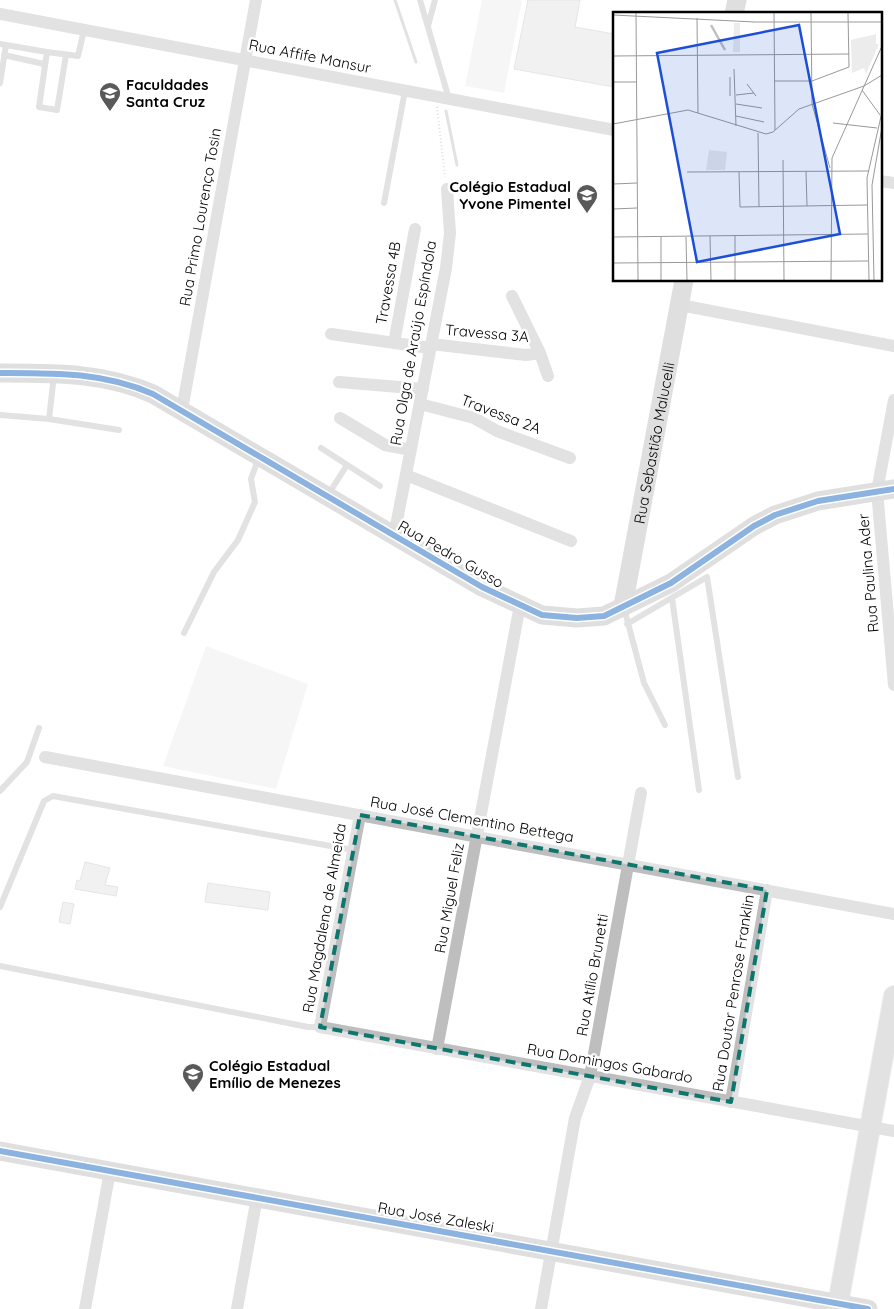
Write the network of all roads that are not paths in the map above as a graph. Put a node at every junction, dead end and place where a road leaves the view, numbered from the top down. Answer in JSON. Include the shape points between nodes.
{"nodes":[{"id":1,"x":256,"y":0,"type":"edge"},
{"id":2,"x":420,"y":0,"type":"edge"},
{"id":3,"x":435,"y":0,"type":"edge"},
{"id":4,"x":0,"y":14,"type":"edge"},
{"id":5,"x":428,"y":28,"type":"junction"},
{"id":6,"x":84,"y":30,"type":"junction"},
{"id":7,"x":3,"y":45,"type":"edge"},
{"id":8,"x":46,"y":52,"type":"junction"},
{"id":9,"x":4,"y":55,"type":"junction"},
{"id":10,"x":66,"y":55,"type":"junction"},
{"id":11,"x":245,"y":60,"type":"junction"},
{"id":12,"x":44,"y":64,"type":"junction"},
{"id":13,"x":0,"y":83,"type":"edge"},
{"id":14,"x":405,"y":91,"type":"junction"},
{"id":15,"x":449,"y":99,"type":"junction"},
{"id":16,"x":613,"y":130,"type":"edge"},
{"id":17,"x":447,"y":189,"type":"road end"},
{"id":18,"x":384,"y":203,"type":"dead end"},
{"id":19,"x":415,"y":229,"type":"dead end"},
{"id":20,"x":684,"y":281,"type":"edge"},
{"id":21,"x":512,"y":296,"type":"dead end"},
{"id":22,"x":680,"y":305,"type":"junction"},
{"id":23,"x":331,"y":334,"type":"dead end"},
{"id":24,"x":394,"y":343,"type":"junction"},
{"id":25,"x":431,"y":346,"type":"junction"},
{"id":26,"x":894,"y":346,"type":"edge"},
{"id":27,"x":540,"y":353,"type":"junction"},
{"id":28,"x":0,"y":373,"type":"edge"},
{"id":29,"x":55,"y":373,"type":"junction"},
{"id":30,"x":548,"y":376,"type":"dead end"},
{"id":31,"x":339,"y":382,"type":"dead end"},
{"id":32,"x":423,"y":389,"type":"junction"},
{"id":33,"x":894,"y":400,"type":"edge"},
{"id":34,"x":420,"y":404,"type":"junction"},
{"id":35,"x":182,"y":410,"type":"junction"},
{"id":36,"x":0,"y":415,"type":"edge"},
{"id":37,"x":340,"y":418,"type":"dead end"},
{"id":38,"x":49,"y":419,"type":"junction"},
{"id":39,"x":119,"y":430,"type":"dead end"},
{"id":40,"x":321,"y":448,"type":"dead end"},
{"id":41,"x":411,"y":450,"type":"junction"},
{"id":42,"x":259,"y":456,"type":"junction"},
{"id":43,"x":570,"y":458,"type":"dead end"},
{"id":44,"x":347,"y":464,"type":"junction"},
{"id":45,"x":406,"y":475,"type":"junction"},
{"id":46,"x":380,"y":486,"type":"dead end"},
{"id":47,"x":886,"y":490,"type":"edge"},
{"id":48,"x":328,"y":496,"type":"junction"},
{"id":49,"x":394,"y":536,"type":"junction"},
{"id":50,"x":571,"y":541,"type":"dead end"},
{"id":51,"x":703,"y":570,"type":"junction"},
{"id":52,"x":672,"y":598,"type":"junction"},
{"id":53,"x":520,"y":605,"type":"junction"},
{"id":54,"x":625,"y":615,"type":"junction"},
{"id":55,"x":184,"y":634,"type":"dead end"},
{"id":56,"x":894,"y":685,"type":"edge"},
{"id":57,"x":664,"y":725,"type":"dead end"},
{"id":58,"x":40,"y":728,"type":"dead end"},
{"id":59,"x":45,"y":757,"type":"dead end"},
{"id":60,"x":738,"y":777,"type":"dead end"},
{"id":61,"x":699,"y":790,"type":"dead end"},
{"id":62,"x":0,"y":791,"type":"edge"},
{"id":63,"x":641,"y":793,"type":"dead end"},
{"id":64,"x":360,"y":815,"type":"junction"},
{"id":65,"x":477,"y":837,"type":"junction"},
{"id":66,"x":353,"y":850,"type":"junction"},
{"id":67,"x":628,"y":864,"type":"junction"},
{"id":68,"x":767,"y":890,"type":"junction"},
{"id":69,"x":0,"y":907,"type":"edge"},
{"id":70,"x":894,"y":914,"type":"edge"},
{"id":71,"x":0,"y":966,"type":"edge"},
{"id":72,"x":894,"y":996,"type":"edge"},
{"id":73,"x":320,"y":1028,"type":"junction"},
{"id":74,"x":438,"y":1049,"type":"junction"},
{"id":75,"x":590,"y":1076,"type":"junction"},
{"id":76,"x":731,"y":1102,"type":"junction"},
{"id":77,"x":870,"y":1127,"type":"junction"},
{"id":78,"x":894,"y":1131,"type":"edge"},
{"id":79,"x":0,"y":1151,"type":"edge"},
{"id":80,"x":110,"y":1171,"type":"junction"},
{"id":81,"x":257,"y":1197,"type":"junction"},
{"id":82,"x":552,"y":1251,"type":"junction"},
{"id":83,"x":838,"y":1306,"type":"edge"},
{"id":84,"x":85,"y":1309,"type":"edge"},
{"id":85,"x":237,"y":1309,"type":"edge"},
{"id":86,"x":541,"y":1309,"type":"edge"},
{"id":87,"x":868,"y":1309,"type":"edge"}],
"edges":[{"from":1,"to":11,"type":"street","name":"Rua Primo Lourenço Tosin"},
{"from":2,"to":5,"type":"lane"},
{"from":3,"to":5,"type":"lane"},
{"from":4,"to":6,"type":"street","name":"Rua Affife Mansur"},
{"from":5,"to":15,"type":"lane"},
{"from":6,"to":10,"type":"lane","via":[[78,56]]},
{"from":6,"to":11,"type":"street","name":"Rua Affife Mansur"},
{"from":7,"to":8,"type":"lane"},
{"from":7,"to":9,"type":"lane"},
{"from":8,"to":10,"type":"lane"},
{"from":8,"to":12,"type":"lane"},
{"from":9,"to":12,"type":"lane"},
{"from":9,"to":13,"type":"lane"},
{"from":10,"to":12,"type":"lane","via":[[57,110],[39,107]]},
{"from":11,"to":14,"type":"street","name":"Rua Affife Mansur"},
{"from":11,"to":35,"type":"street","name":"Rua Primo Lourenço Tosin"},
{"from":14,"to":15,"type":"street","name":"Rua Affife Mansur"},
{"from":14,"to":18,"type":"lane"},
{"from":15,"to":16,"type":"street","name":"Rua Affife Mansur"},
{"from":17,"to":25,"type":"street","name":"Rua Olga de Araújo Espíndola","via":[[448,250]]},
{"from":19,"to":24,"type":"street","name":"Travessa 4B"},
{"from":20,"to":22,"type":"street","name":"Rua Sebastião Malucelli"},
{"from":21,"to":27,"type":"street"},
{"from":22,"to":26,"type":"street"},
{"from":22,"to":54,"type":"street","name":"Rua Sebastião Malucelli"},
{"from":23,"to":24,"type":"street","name":"Travessa 3A"},
{"from":24,"to":25,"type":"street","name":"Travessa 3A"},
{"from":25,"to":27,"type":"street","name":"Travessa 3A","via":[[526,355]]},
{"from":25,"to":32,"type":"street","name":"Rua Olga de Araújo Espíndola"},
{"from":27,"to":30,"type":"street"},
{"from":28,"to":29,"type":"street","name":"Rua Pedro Gusso"},
{"from":29,"to":35,"type":"street","name":"Rua Pedro Gusso","via":[[124,382]]},
{"from":29,"to":38,"type":"lane"},
{"from":31,"to":32,"type":"street"},
{"from":32,"to":34,"type":"street","name":"Rua Olga de Araújo Espíndola"},
{"from":33,"to":47,"type":"street","name":"Rua Paulina Ader"},
{"from":34,"to":41,"type":"street","name":"Rua Olga de Araújo Espíndola"},
{"from":34,"to":43,"type":"street","name":"Travessa 2A","via":[[474,418],[497,431]]},
{"from":35,"to":42,"type":"street","name":"Rua Pedro Gusso"},
{"from":36,"to":38,"type":"lane"},
{"from":37,"to":41,"type":"street","via":[[385,444]]},
{"from":38,"to":39,"type":"lane"},
{"from":40,"to":44,"type":"lane"},
{"from":41,"to":45,"type":"street","name":"Rua Olga de Araújo Espíndola"},
{"from":42,"to":48,"type":"street","name":"Rua Pedro Gusso"},
{"from":42,"to":55,"type":"lane","via":[[252,479],[255,502],[238,540],[214,572]]},
{"from":44,"to":46,"type":"lane"},
{"from":44,"to":48,"type":"lane"},
{"from":45,"to":49,"type":"street","name":"Rua Olga de Araújo Espíndola"},
{"from":45,"to":50,"type":"street"},
{"from":47,"to":51,"type":"street","name":"Rua Pedro Gusso","via":[[818,501],[775,515],[754,526]]},
{"from":47,"to":56,"type":"street","name":"Rua Paulina Ader"},
{"from":48,"to":49,"type":"street","name":"Rua Pedro Gusso"},
{"from":49,"to":53,"type":"street","name":"Rua Pedro Gusso"},
{"from":51,"to":52,"type":"lane"},
{"from":51,"to":54,"type":"street","name":"Rua Pedro Gusso","via":[[655,592]]},
{"from":51,"to":60,"type":"lane"},
{"from":52,"to":54,"type":"lane"},
{"from":52,"to":61,"type":"lane"},
{"from":53,"to":54,"type":"street","name":"Rua Pedro Gusso"},
{"from":53,"to":65,"type":"street","name":"Rua Miguel Feliz"},
{"from":54,"to":57,"type":"lane","via":[[644,683]]},
{"from":58,"to":62,"type":"lane","via":[[27,762]]},
{"from":59,"to":64,"type":"street","name":"Rua José Clementino Bettega"},
{"from":63,"to":67,"type":"street","name":"Rua Atílio Brunetti"},
{"from":64,"to":65,"type":"street","name":"Rua José Clementino Bettega"},
{"from":64,"to":66,"type":"street","name":"Rua Magdalena de Almeida"},
{"from":65,"to":67,"type":"street","name":"Rua José Clementino Bettega"},
{"from":65,"to":74,"type":"street","name":"Rua Miguel Feliz"},
{"from":66,"to":69,"type":"lane","via":[[53,796],[44,801]]},
{"from":66,"to":73,"type":"street","name":"Rua Magdalena de Almeida"},
{"from":67,"to":68,"type":"street","name":"Rua José Clementino Bettega"},
{"from":67,"to":75,"type":"street","name":"Rua Atílio Brunetti"},
{"from":68,"to":70,"type":"street","name":"Rua José Clementino Bettega"},
{"from":68,"to":76,"type":"street","name":"Rua Doutor Penrose Franklin"},
{"from":71,"to":73,"type":"lane"},
{"from":72,"to":77,"type":"main road"},
{"from":73,"to":74,"type":"street","name":"Rua Domingos Gabardo"},
{"from":74,"to":75,"type":"street","name":"Rua Domingos Gabardo"},
{"from":75,"to":76,"type":"street","name":"Rua Domingos Gabardo"},
{"from":75,"to":82,"type":"street","name":"Rua Atílio Brunetti","via":[[575,1118]]},
{"from":76,"to":77,"type":"street","name":"Rua Domingos Gabardo"},
{"from":77,"to":78,"type":"street","name":"Rua Domingos Gabardo"},
{"from":77,"to":83,"type":"main road"},
{"from":79,"to":80,"type":"street","name":"Rua José Zaleski"},
{"from":80,"to":81,"type":"street","name":"Rua José Zaleski"},
{"from":80,"to":84,"type":"street"},
{"from":81,"to":82,"type":"street","name":"Rua José Zaleski"},
{"from":81,"to":85,"type":"street"},
{"from":82,"to":83,"type":"street","name":"Rua José Zaleski"},
{"from":82,"to":86,"type":"street","name":"Rua Atílio Brunetti"},
{"from":83,"to":87,"type":"street","name":"Rua José Zaleski"}]}
